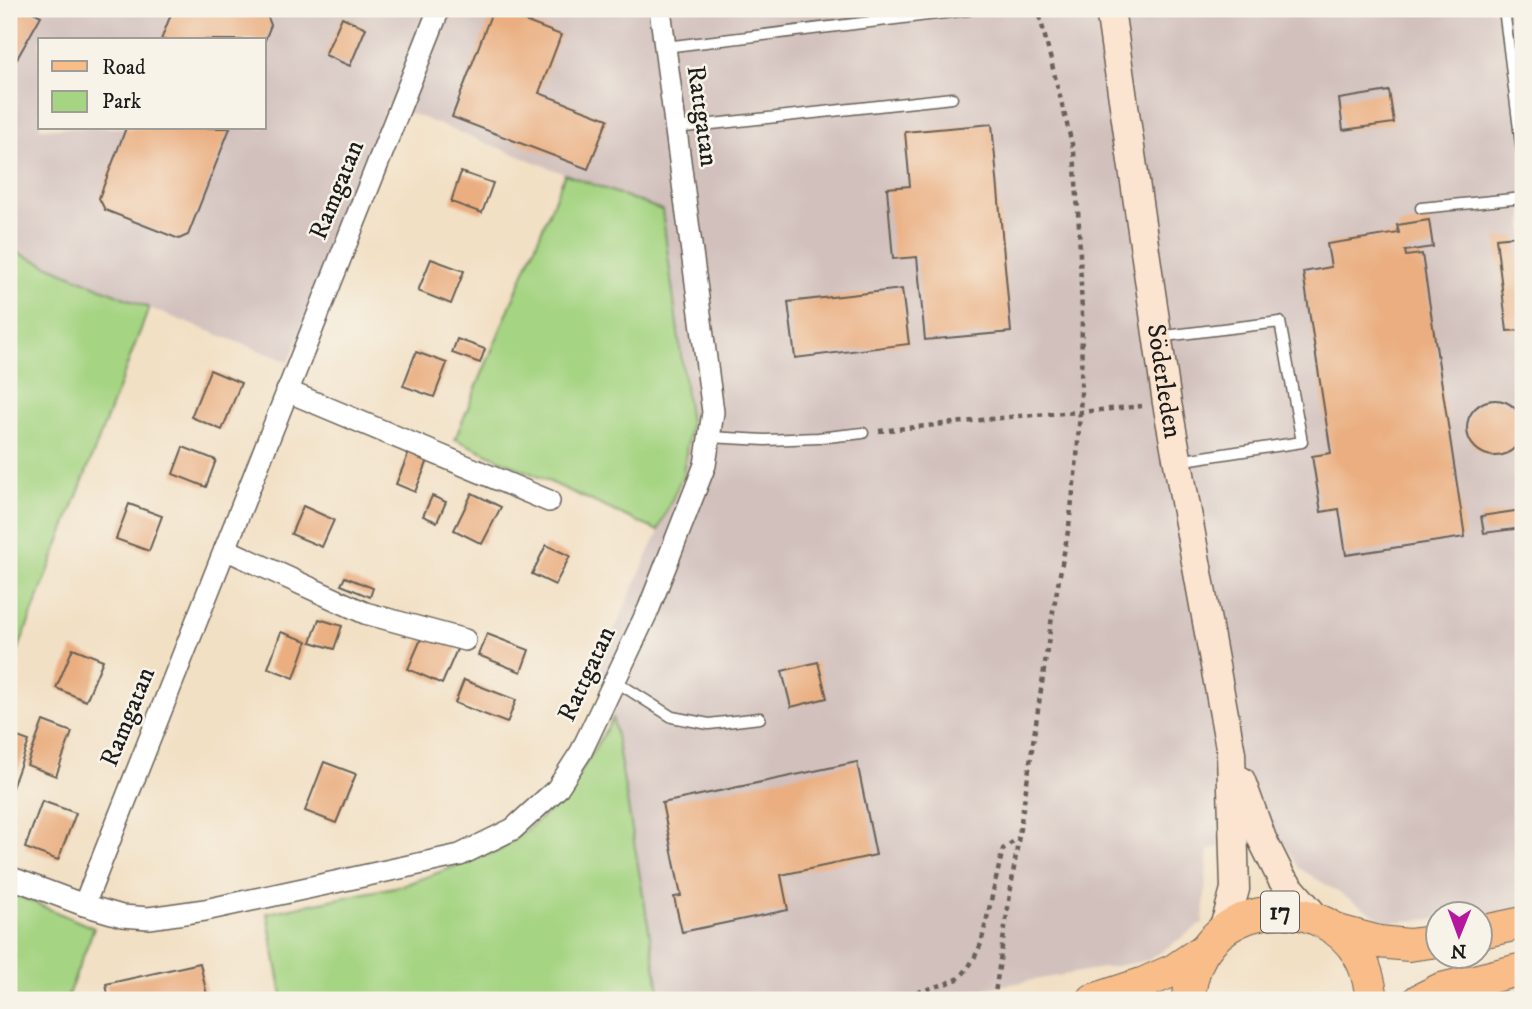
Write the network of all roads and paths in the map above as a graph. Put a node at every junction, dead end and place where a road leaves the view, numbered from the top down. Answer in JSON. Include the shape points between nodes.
{"nodes":[{"id":1,"x":439,"y":9,"type":"edge"},
{"id":2,"x":660,"y":9,"type":"edge"},
{"id":3,"x":1038,"y":9,"type":"edge"},
{"id":4,"x":1110,"y":9,"type":"edge"},
{"id":5,"x":1504,"y":9,"type":"edge"},
{"id":6,"x":969,"y":10,"type":"edge"},
{"id":7,"x":665,"y":47,"type":"junction"},
{"id":8,"x":952,"y":98,"type":"dead end"},
{"id":9,"x":675,"y":128,"type":"junction"},
{"id":10,"x":1523,"y":160,"type":"edge"},
{"id":11,"x":1523,"y":198,"type":"edge"},
{"id":12,"x":1420,"y":208,"type":"dead end"},
{"id":13,"x":1157,"y":337,"type":"junction"},
{"id":14,"x":287,"y":391,"type":"junction"},
{"id":15,"x":1167,"y":403,"type":"junction"},
{"id":16,"x":1080,"y":412,"type":"junction"},
{"id":17,"x":863,"y":433,"type":"joint"},
{"id":18,"x":709,"y":437,"type":"junction"},
{"id":19,"x":1178,"y":461,"type":"junction"},
{"id":20,"x":549,"y":500,"type":"dead end"},
{"id":21,"x":225,"y":549,"type":"junction"},
{"id":22,"x":465,"y":640,"type":"dead end"},
{"id":23,"x":615,"y":681,"type":"junction"},
{"id":24,"x":760,"y":718,"type":"dead end"},
{"id":25,"x":1231,"y":753,"type":"junction"},
{"id":26,"x":1019,"y":838,"type":"junction"},
{"id":27,"x":9,"y":877,"type":"edge"},
{"id":28,"x":84,"y":905,"type":"junction"},
{"id":29,"x":1523,"y":923,"type":"edge"},
{"id":30,"x":1327,"y":924,"type":"junction"},
{"id":31,"x":1494,"y":929,"type":"edge"},
{"id":32,"x":1212,"y":942,"type":"junction"},
{"id":33,"x":1424,"y":943,"type":"edge"},
{"id":34,"x":1523,"y":969,"type":"edge"},
{"id":35,"x":888,"y":1000,"type":"edge"},
{"id":36,"x":994,"y":1000,"type":"edge"},
{"id":37,"x":1093,"y":1000,"type":"edge"},
{"id":38,"x":1188,"y":1000,"type":"edge"},
{"id":39,"x":1372,"y":1000,"type":"edge"},
{"id":40,"x":1419,"y":1000,"type":"edge"}],
"edges":[{"from":1,"to":14,"type":"street","name":"Ramgatan"},
{"from":2,"to":7,"type":"street","name":"Rattgatan"},
{"from":3,"to":16,"type":"path","via":[[1074,152],[1082,315]]},
{"from":4,"to":13,"type":"street","name":"Söderleden"},
{"from":5,"to":10,"type":"lane"},
{"from":6,"to":7,"type":"lane"},
{"from":7,"to":9,"type":"street","name":"Rattgatan"},
{"from":8,"to":9,"type":"lane"},
{"from":9,"to":18,"type":"street","name":"Rattgatan","via":[[713,412]]},
{"from":11,"to":12,"type":"lane"},
{"from":13,"to":15,"type":"street","name":"Söderleden"},
{"from":13,"to":19,"type":"lane","via":[[1280,322],[1302,442]]},
{"from":14,"to":20,"type":"street"},
{"from":14,"to":21,"type":"street","name":"Ramgatan"},
{"from":15,"to":16,"type":"path"},
{"from":15,"to":19,"type":"street","name":"Söderleden"},
{"from":16,"to":17,"type":"path"},
{"from":16,"to":26,"type":"path","via":[[1069,526]]},
{"from":17,"to":18,"type":"lane","via":[[765,440]]},
{"from":18,"to":23,"type":"street","name":"Rattgatan","via":[[700,478]]},
{"from":19,"to":25,"type":"street","name":"Söderleden"},
{"from":21,"to":22,"type":"street","via":[[365,613]]},
{"from":21,"to":28,"type":"street","name":"Ramgatan"},
{"from":23,"to":24,"type":"lane","via":[[672,718],[709,724]]},
{"from":23,"to":28,"type":"street","name":"Rattgatan","via":[[581,752],[557,789],[513,829],[460,855],[149,918]]},
{"from":25,"to":30,"type":"street","name":"Söderleden","via":[[1262,839],[1282,878]]},
{"from":25,"to":32,"type":"street","name":"Söderleden","via":[[1235,889],[1227,918]]},
{"from":26,"to":35,"type":"path","via":[[1003,849],[981,944],[966,970],[958,979]]},
{"from":26,"to":36,"type":"path"},
{"from":27,"to":28,"type":"street","name":"Rattgatan"},
{"from":29,"to":31,"type":"main road"},
{"from":30,"to":32,"type":"main road","number":"17","via":[[1291,912],[1265,912],[1241,920]]},
{"from":30,"to":33,"type":"main road","number":"17","via":[[1379,942]]},
{"from":30,"to":39,"type":"main road","number":"17","via":[[1358,953],[1370,980]]},
{"from":32,"to":37,"type":"main road","number":"17","via":[[1174,970]]},
{"from":32,"to":38,"type":"main road","via":[[1192,976]]},
{"from":34,"to":40,"type":"main road","via":[[1441,989]]}]}
